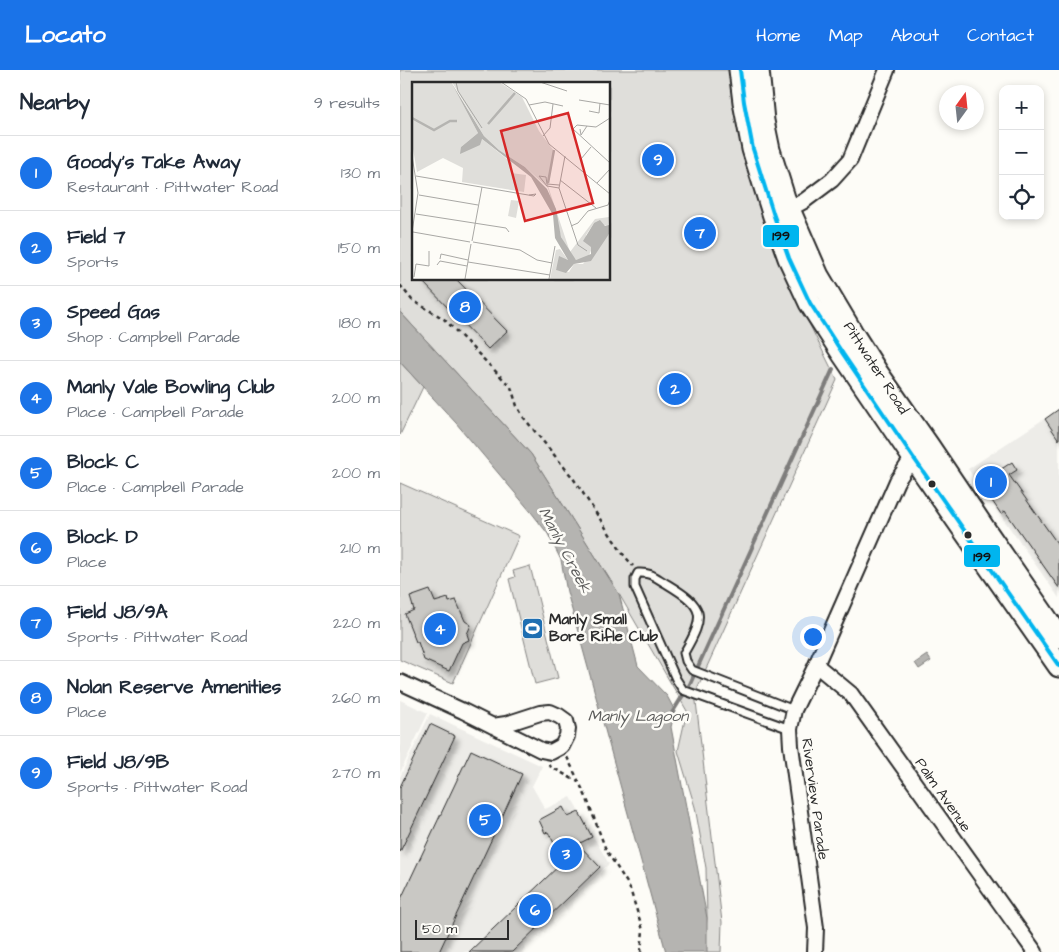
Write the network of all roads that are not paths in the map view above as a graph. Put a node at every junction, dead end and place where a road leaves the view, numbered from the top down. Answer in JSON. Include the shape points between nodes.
{"nodes":[{"id":1,"x":740,"y":70,"type":"edge"},
{"id":2,"x":758,"y":70,"type":"edge"},
{"id":3,"x":887,"y":70,"type":"edge"},
{"id":4,"x":782,"y":213,"type":"junction"},
{"id":5,"x":921,"y":452,"type":"junction"},
{"id":6,"x":1059,"y":637,"type":"edge"},
{"id":7,"x":816,"y":665,"type":"junction"},
{"id":8,"x":1059,"y":666,"type":"edge"},
{"id":9,"x":400,"y":682,"type":"edge"},
{"id":10,"x":794,"y":710,"type":"junction"},
{"id":11,"x":493,"y":726,"type":"junction"},
{"id":12,"x":790,"y":729,"type":"junction"},
{"id":13,"x":1029,"y":949,"type":"edge"},
{"id":14,"x":815,"y":952,"type":"edge"}],
"edges":[{"from":1,"to":4,"type":"main road","name":"Pittwater Road","via":[[753,149]]},
{"from":2,"to":4,"type":"main road","name":"Pittwater Road","via":[[763,121]]},
{"from":3,"to":4,"type":"street","via":[[850,160],[832,180],[804,202]]},
{"from":4,"to":5,"type":"main road","name":"Pittwater Road","via":[[789,258],[810,303]]},
{"from":5,"to":6,"type":"main road","name":"Pittwater Road","via":[[986,533]]},
{"from":5,"to":7,"type":"street","name":"Riverview Parade","via":[[897,482]]},
{"from":5,"to":8,"type":"main road","name":"Pittwater Road"},
{"from":7,"to":10,"type":"street","name":"Riverview Parade"},
{"from":7,"to":13,"type":"street","name":"Palm Avenue","via":[[852,694]]},
{"from":9,"to":11,"type":"street"},
{"from":10,"to":12,"type":"street","name":"Riverview Parade"},
{"from":10,"to":12,"type":"lane","via":[[692,670],[684,653],[699,624],[699,613],[693,602],[647,572],[638,573],[635,587],[683,690]]},
{"from":11,"to":11,"type":"street","via":[[551,752],[562,746],[568,736],[566,722],[550,712]]},
{"from":12,"to":14,"type":"street","name":"Riverview Parade","via":[[816,928]]}]}
